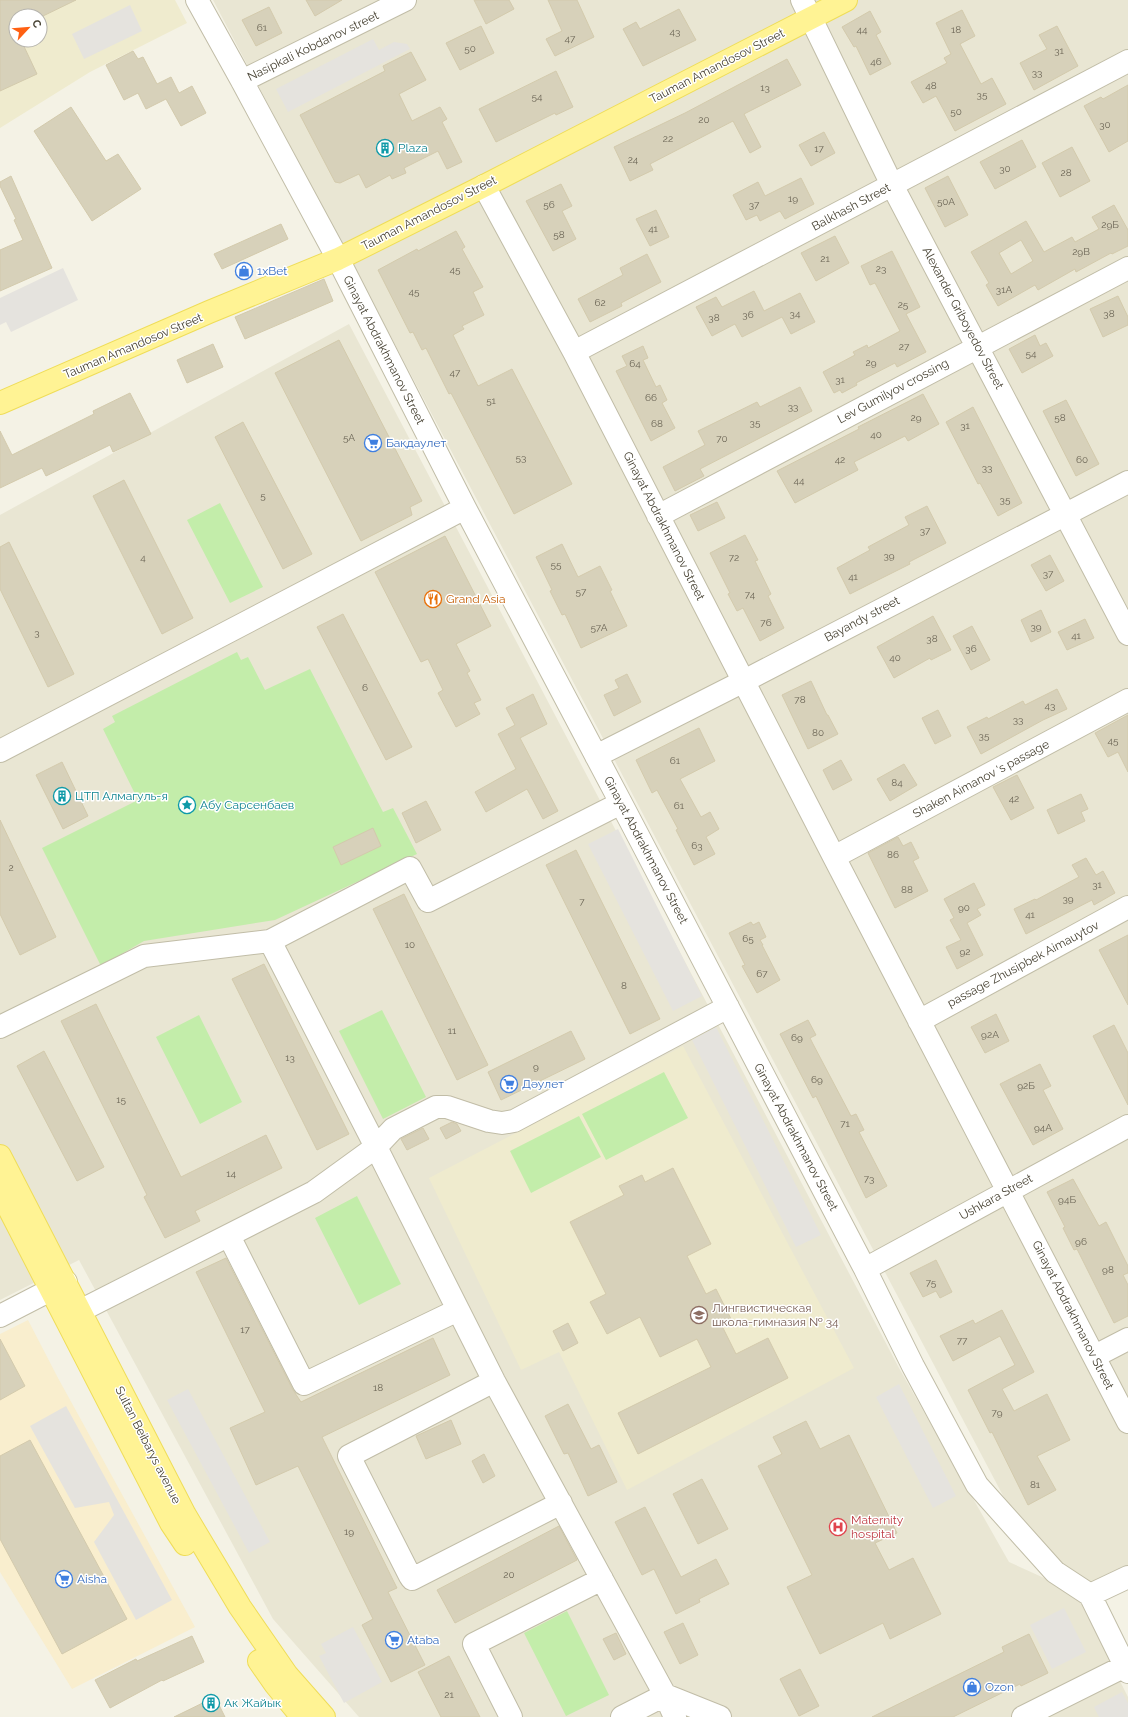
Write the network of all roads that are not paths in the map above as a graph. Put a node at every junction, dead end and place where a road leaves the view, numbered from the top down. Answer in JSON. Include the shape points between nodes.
{"nodes":[{"id":1,"x":197,"y":0,"type":"edge"},
{"id":2,"x":405,"y":0,"type":"edge"},
{"id":3,"x":846,"y":0,"type":"edge"},
{"id":4,"x":806,"y":9,"type":"edge"},
{"id":5,"x":1128,"y":61,"type":"edge"},
{"id":6,"x":242,"y":81,"type":"junction"},
{"id":7,"x":484,"y":186,"type":"junction"},
{"id":8,"x":892,"y":186,"type":"junction"},
{"id":9,"x":338,"y":259,"type":"junction"},
{"id":10,"x":1128,"y":268,"type":"edge"},
{"id":11,"x":978,"y":346,"type":"junction"},
{"id":12,"x":574,"y":352,"type":"junction"},
{"id":13,"x":0,"y":403,"type":"edge"},
{"id":14,"x":1128,"y":482,"type":"edge"},
{"id":15,"x":465,"y":508,"type":"junction"},
{"id":16,"x":1065,"y":514,"type":"junction"},
{"id":17,"x":658,"y":516,"type":"junction"},
{"id":18,"x":1128,"y":634,"type":"edge"},
{"id":19,"x":744,"y":681,"type":"junction"},
{"id":20,"x":1128,"y":700,"type":"edge"},
{"id":21,"x":0,"y":751,"type":"edge"},
{"id":22,"x":596,"y":756,"type":"junction"},
{"id":23,"x":621,"y":803,"type":"junction"},
{"id":24,"x":834,"y":857,"type":"junction"},
{"id":25,"x":1128,"y":907,"type":"edge"},
{"id":26,"x":270,"y":941,"type":"junction"},
{"id":27,"x":728,"y":1007,"type":"junction"},
{"id":28,"x":919,"y":1021,"type":"junction"},
{"id":29,"x":0,"y":1027,"type":"edge"},
{"id":30,"x":1128,"y":1126,"type":"edge"},
{"id":31,"x":376,"y":1147,"type":"junction"},
{"id":32,"x":0,"y":1156,"type":"edge"},
{"id":33,"x":0,"y":1191,"type":"edge"},
{"id":34,"x":1008,"y":1191,"type":"junction"},
{"id":35,"x":229,"y":1236,"type":"junction"},
{"id":36,"x":865,"y":1269,"type":"junction"},
{"id":37,"x":58,"y":1286,"type":"junction"},
{"id":38,"x":458,"y":1310,"type":"junction"},
{"id":39,"x":73,"y":1315,"type":"junction"},
{"id":40,"x":0,"y":1316,"type":"edge"},
{"id":41,"x":1128,"y":1339,"type":"edge"},
{"id":42,"x":1095,"y":1356,"type":"junction"},
{"id":43,"x":494,"y":1381,"type":"junction"},
{"id":44,"x":1128,"y":1422,"type":"edge"},
{"id":45,"x":561,"y":1503,"type":"junction"},
{"id":46,"x":1128,"y":1577,"type":"edge"},
{"id":47,"x":602,"y":1579,"type":"junction"},
{"id":48,"x":1090,"y":1595,"type":"junction"},
{"id":49,"x":1126,"y":1669,"type":"edge"},
{"id":50,"x":665,"y":1695,"type":"junction"},
{"id":51,"x":302,"y":1717,"type":"edge"},
{"id":52,"x":324,"y":1717,"type":"edge"},
{"id":53,"x":511,"y":1717,"type":"edge"},
{"id":54,"x":622,"y":1717,"type":"edge"},
{"id":55,"x":675,"y":1717,"type":"edge"},
{"id":56,"x":720,"y":1717,"type":"edge"},
{"id":57,"x":1023,"y":1717,"type":"edge"}],
"edges":[{"from":1,"to":6,"type":"street","name":"Ginayat Abdrakhmanov Street"},
{"from":2,"to":6,"type":"street","name":"Nasipkali Kobdanov street"},
{"from":3,"to":4,"type":"main road","name":"Tauman Amandosov Street"},
{"from":4,"to":7,"type":"main road","name":"Tauman Amandosov Street"},
{"from":4,"to":8,"type":"street","name":"Alexander Griboyedov Street"},
{"from":5,"to":8,"type":"street","name":"Balkhash Street"},
{"from":6,"to":9,"type":"street","name":"Ginayat Abdrakhmanov Street"},
{"from":7,"to":9,"type":"main road","name":"Tauman Amandosov Street"},
{"from":7,"to":12,"type":"street","name":"Ginayat Abdrakhmanov Street"},
{"from":8,"to":11,"type":"street","name":"Alexander Griboyedov Street"},
{"from":8,"to":12,"type":"street","name":"Balkhash Street"},
{"from":9,"to":13,"type":"main road","name":"Tauman Amandosov Street"},
{"from":9,"to":15,"type":"street","name":"Ginayat Abdrakhmanov Street"},
{"from":10,"to":11,"type":"street","name":"Lev Gumilyov crossing"},
{"from":11,"to":16,"type":"street","name":"Alexander Griboyedov Street"},
{"from":11,"to":17,"type":"street","name":"Lev Gumilyov crossing"},
{"from":12,"to":17,"type":"street","name":"Ginayat Abdrakhmanov Street"},
{"from":14,"to":16,"type":"street","name":"Bayandy street"},
{"from":15,"to":21,"type":"street"},
{"from":15,"to":22,"type":"street","name":"Ginayat Abdrakhmanov Street"},
{"from":16,"to":18,"type":"street","name":"Alexander Griboyedov Street"},
{"from":16,"to":19,"type":"street","name":"Bayandy street"},
{"from":17,"to":19,"type":"street","name":"Ginayat Abdrakhmanov Street"},
{"from":19,"to":22,"type":"street","name":"Bayandy street"},
{"from":19,"to":24,"type":"street","name":"Ginayat Abdrakhmanov Street"},
{"from":20,"to":24,"type":"street","name":"Shaken Aimanov 's passage"},
{"from":22,"to":23,"type":"street","name":"Ginayat Abdrakhmanov Street"},
{"from":23,"to":26,"type":"street","via":[[428,901],[410,868]]},
{"from":23,"to":27,"type":"street","name":"Ginayat Abdrakhmanov Street"},
{"from":24,"to":28,"type":"street","name":"Ginayat Abdrakhmanov Street"},
{"from":25,"to":28,"type":"street","name":"passage Zhusipbek Aimauytov"},
{"from":26,"to":29,"type":"street","via":[[144,956]]},
{"from":26,"to":31,"type":"street"},
{"from":27,"to":31,"type":"street","via":[[514,1121],[490,1121],[447,1107],[436,1107],[393,1129]]},
{"from":27,"to":36,"type":"street","name":"Ginayat Abdrakhmanov Street"},
{"from":28,"to":34,"type":"street","name":"Ginayat Abdrakhmanov Street"},
{"from":30,"to":34,"type":"street","name":"Ushkara Street"},
{"from":31,"to":35,"type":"street","via":[[314,1192]]},
{"from":31,"to":38,"type":"street"},
{"from":32,"to":37,"type":"main road","name":"Sultan Beibarys avenue"},
{"from":33,"to":37,"type":"main road","name":"Sultan Beibarys avenue"},
{"from":34,"to":36,"type":"street","name":"Ushkara Street"},
{"from":34,"to":42,"type":"street","name":"Ginayat Abdrakhmanov Street"},
{"from":35,"to":38,"type":"street","via":[[304,1384]]},
{"from":35,"to":39,"type":"street"},
{"from":36,"to":48,"type":"street","name":"Ginayat Abdrakhmanov Street","via":[[913,1366],[977,1485],[1055,1572]]},
{"from":37,"to":39,"type":"main road","name":"Sultan Beibarys avenue"},
{"from":37,"to":40,"type":"street"},
{"from":38,"to":43,"type":"street"},
{"from":39,"to":51,"type":"main road","name":"Sultan Beibarys avenue","via":[[171,1522],[259,1661]]},
{"from":39,"to":52,"type":"main road","name":"Sultan Beibarys avenue","via":[[184,1515],[245,1614],[287,1675]]},
{"from":41,"to":42,"type":"street"},
{"from":42,"to":44,"type":"street","name":"Ginayat Abdrakhmanov Street"},
{"from":43,"to":45,"type":"street"},
{"from":43,"to":45,"type":"street","via":[[349,1456],[410,1576],[412,1579]]},
{"from":45,"to":47,"type":"street"},
{"from":46,"to":48,"type":"street"},
{"from":47,"to":50,"type":"street"},
{"from":47,"to":53,"type":"street","via":[[474,1644]]},
{"from":48,"to":49,"type":"street"},
{"from":49,"to":57,"type":"street"},
{"from":50,"to":54,"type":"street"},
{"from":50,"to":55,"type":"street"},
{"from":50,"to":56,"type":"street"}]}
